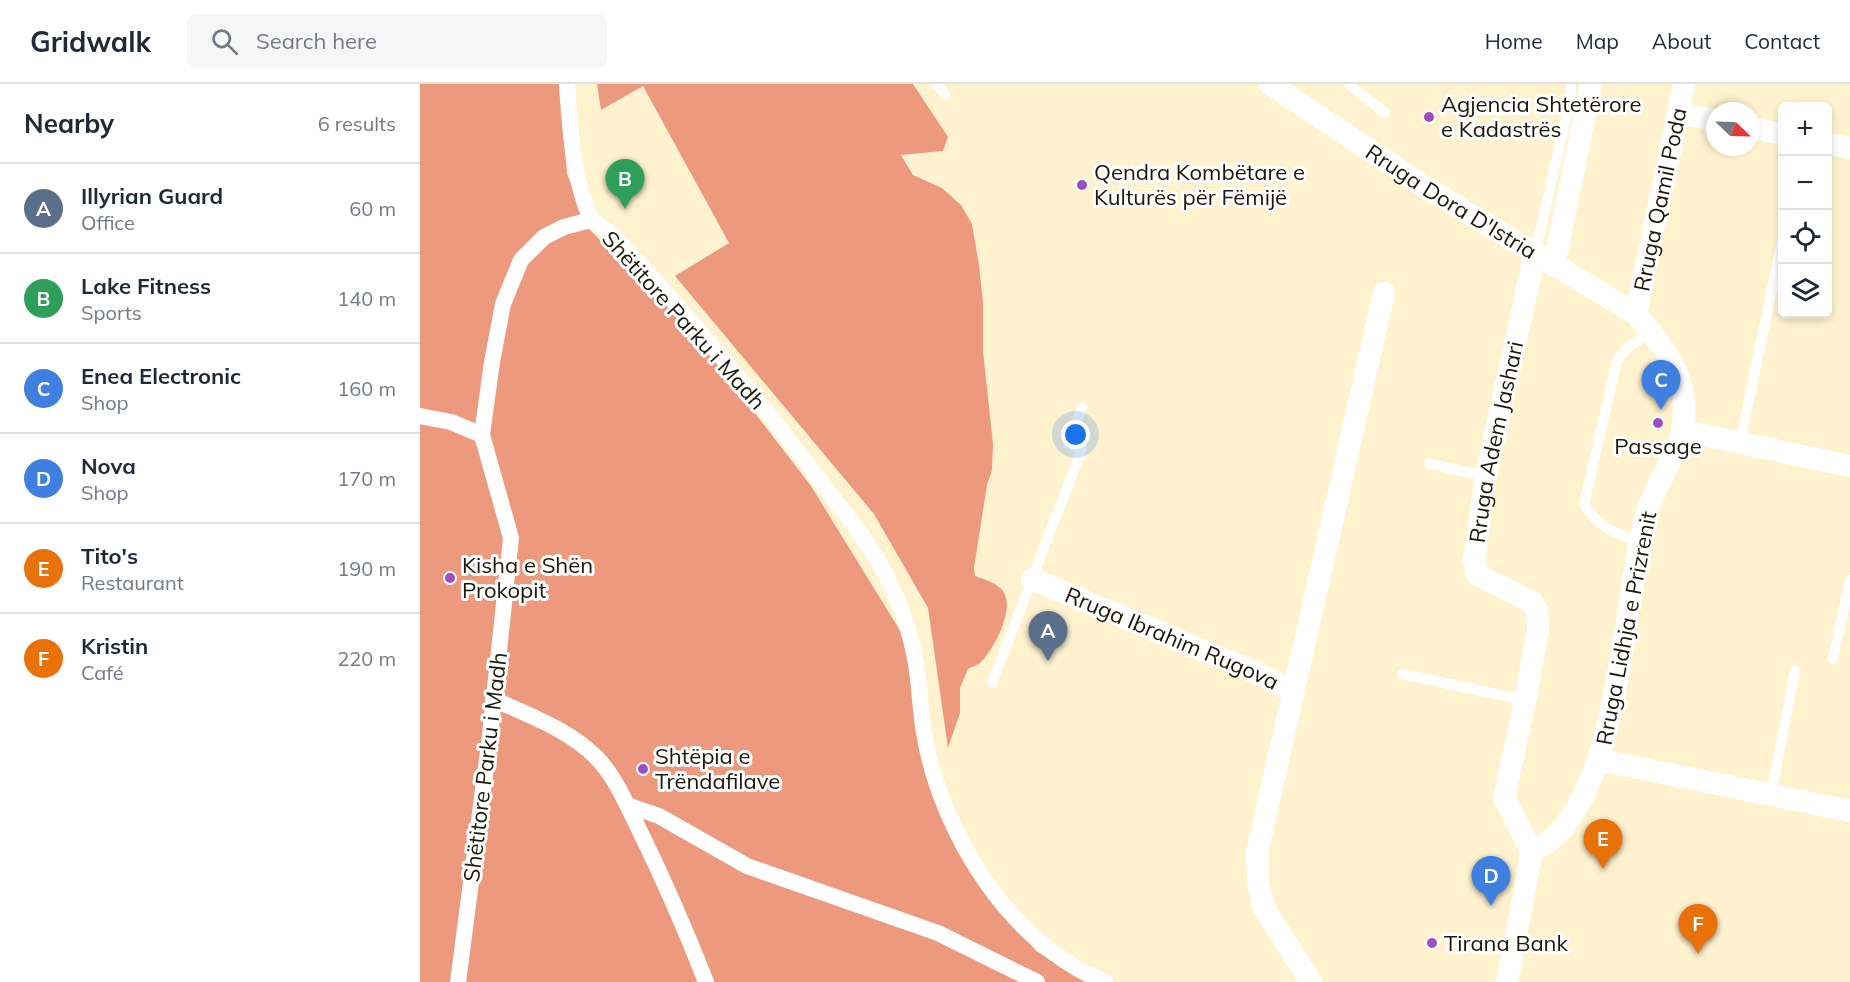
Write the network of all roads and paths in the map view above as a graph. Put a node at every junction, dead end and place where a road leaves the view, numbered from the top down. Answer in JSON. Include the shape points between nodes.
{"nodes":[{"id":1,"x":567,"y":84,"type":"edge"},
{"id":2,"x":936,"y":84,"type":"edge"},
{"id":3,"x":1269,"y":84,"type":"edge"},
{"id":4,"x":1349,"y":84,"type":"edge"},
{"id":5,"x":1571,"y":84,"type":"edge"},
{"id":6,"x":1591,"y":84,"type":"edge"},
{"id":7,"x":1684,"y":84,"type":"edge"},
{"id":8,"x":945,"y":94,"type":"dead end"},
{"id":9,"x":1385,"y":113,"type":"dead end"},
{"id":10,"x":1678,"y":113,"type":"junction"},
{"id":11,"x":1706,"y":118,"type":"edge"},
{"id":12,"x":1760,"y":130,"type":"edge"},
{"id":13,"x":1778,"y":134,"type":"edge"},
{"id":14,"x":1832,"y":145,"type":"edge"},
{"id":15,"x":1850,"y":148,"type":"edge"},
{"id":16,"x":591,"y":220,"type":"junction"},
{"id":17,"x":1535,"y":253,"type":"junction"},
{"id":18,"x":1778,"y":259,"type":"edge"},
{"id":19,"x":1554,"y":266,"type":"junction"},
{"id":20,"x":1384,"y":293,"type":"dead end"},
{"id":21,"x":1636,"y":314,"type":"junction"},
{"id":22,"x":1651,"y":332,"type":"junction"},
{"id":23,"x":1082,"y":408,"type":"dead end"},
{"id":24,"x":420,"y":416,"type":"edge"},
{"id":25,"x":1683,"y":432,"type":"junction"},
{"id":26,"x":482,"y":435,"type":"junction"},
{"id":27,"x":1740,"y":444,"type":"junction"},
{"id":28,"x":1430,"y":464,"type":"dead end"},
{"id":29,"x":1850,"y":466,"type":"edge"},
{"id":30,"x":1486,"y":476,"type":"junction"},
{"id":31,"x":1641,"y":542,"type":"junction"},
{"id":32,"x":1032,"y":579,"type":"junction"},
{"id":33,"x":1850,"y":580,"type":"edge"},
{"id":34,"x":1833,"y":659,"type":"dead end"},
{"id":35,"x":1795,"y":670,"type":"dead end"},
{"id":36,"x":1402,"y":674,"type":"dead end"},
{"id":37,"x":992,"y":683,"type":"dead end"},
{"id":38,"x":1292,"y":691,"type":"junction"},
{"id":39,"x":493,"y":699,"type":"junction"},
{"id":40,"x":1525,"y":700,"type":"junction"},
{"id":41,"x":1599,"y":759,"type":"junction"},
{"id":42,"x":1771,"y":795,"type":"junction"},
{"id":43,"x":627,"y":805,"type":"junction"},
{"id":44,"x":1850,"y":811,"type":"edge"},
{"id":45,"x":1532,"y":852,"type":"junction"},
{"id":46,"x":458,"y":982,"type":"edge"},
{"id":47,"x":706,"y":982,"type":"edge"},
{"id":48,"x":1037,"y":982,"type":"edge"},
{"id":49,"x":1105,"y":982,"type":"edge"},
{"id":50,"x":1311,"y":982,"type":"edge"},
{"id":51,"x":1507,"y":982,"type":"edge"}],
"edges":[{"from":1,"to":16,"type":"street","via":[[576,170]]},
{"from":2,"to":8,"type":"lane"},
{"from":3,"to":17,"type":"street","name":"Rruga Dora D'Istria","via":[[1292,95],[1425,187]]},
{"from":4,"to":9,"type":"lane"},
{"from":5,"to":17,"type":"lane"},
{"from":6,"to":19,"type":"street"},
{"from":7,"to":10,"type":"street","name":"Rruga Qamil Poda"},
{"from":10,"to":11,"type":"street"},
{"from":10,"to":21,"type":"street","name":"Rruga Qamil Poda"},
{"from":12,"to":13,"type":"street"},
{"from":14,"to":15,"type":"street"},
{"from":16,"to":26,"type":"street","name":"Shëtitore Parku i Madh","via":[[564,226],[544,237],[521,260],[503,304]]},
{"from":16,"to":49,"type":"street","name":"Shëtitore Parku i Madh","via":[[611,233],[722,357],[879,561],[896,593],[910,634],[925,738],[937,788],[972,861],[1011,915],[1059,957]]},
{"from":17,"to":19,"type":"street","name":"Rruga Dora D'Istria"},
{"from":17,"to":30,"type":"street","name":"Rruga Adem Jashari"},
{"from":18,"to":27,"type":"lane"},
{"from":19,"to":21,"type":"street","name":"Rruga Dora D'Istria"},
{"from":20,"to":38,"type":"street"},
{"from":21,"to":22,"type":"street","name":"Rruga Dora D'Istria"},
{"from":22,"to":25,"type":"street","name":"Rruga Dora D'Istria","via":[[1673,362],[1680,382]]},
{"from":22,"to":31,"type":"lane","via":[[1627,348],[1617,361],[1584,504],[1609,531]]},
{"from":23,"to":32,"type":"lane","via":[[1068,444],[1082,449]]},
{"from":24,"to":26,"type":"street","via":[[450,422]]},
{"from":25,"to":27,"type":"street"},
{"from":25,"to":31,"type":"street","name":"Rruga Lidhja e Prizrenit","via":[[1656,489]]},
{"from":26,"to":39,"type":"street","name":"Shëtitore Parku i Madh","via":[[511,538]]},
{"from":27,"to":29,"type":"street"},
{"from":28,"to":30,"type":"lane"},
{"from":30,"to":40,"type":"street","name":"Rruga Adem Jashari","via":[[1474,561],[1478,576],[1532,602],[1537,611],[1538,629]]},
{"from":31,"to":41,"type":"street","name":"Rruga Lidhja e Prizrenit"},
{"from":32,"to":37,"type":"lane"},
{"from":32,"to":38,"type":"street","name":"Rruga Ibrahim Rugova"},
{"from":33,"to":34,"type":"lane"},
{"from":35,"to":42,"type":"lane"},
{"from":36,"to":40,"type":"lane"},
{"from":38,"to":50,"type":"street","name":"Rruga Ibrahim Rugova","via":[[1257,853],[1258,883],[1264,908]]},
{"from":39,"to":43,"type":"street","via":[[555,728],[597,757]]},
{"from":39,"to":46,"type":"street","name":"Shëtitore Parku i Madh"},
{"from":40,"to":45,"type":"street","name":"Rruga Adem Jashari","via":[[1504,798]]},
{"from":41,"to":42,"type":"street","name":"Rruga Lidhja e Prizrenit"},
{"from":41,"to":45,"type":"street","name":"Rruga Lidhja e Prizrenit","via":[[1579,805],[1555,837]]},
{"from":42,"to":44,"type":"street","name":"Rruga Lidhja e Prizrenit"},
{"from":43,"to":47,"type":"street","via":[[682,918]]},
{"from":43,"to":48,"type":"street","via":[[659,816],[747,866],[938,933]]},
{"from":45,"to":51,"type":"street"}]}
